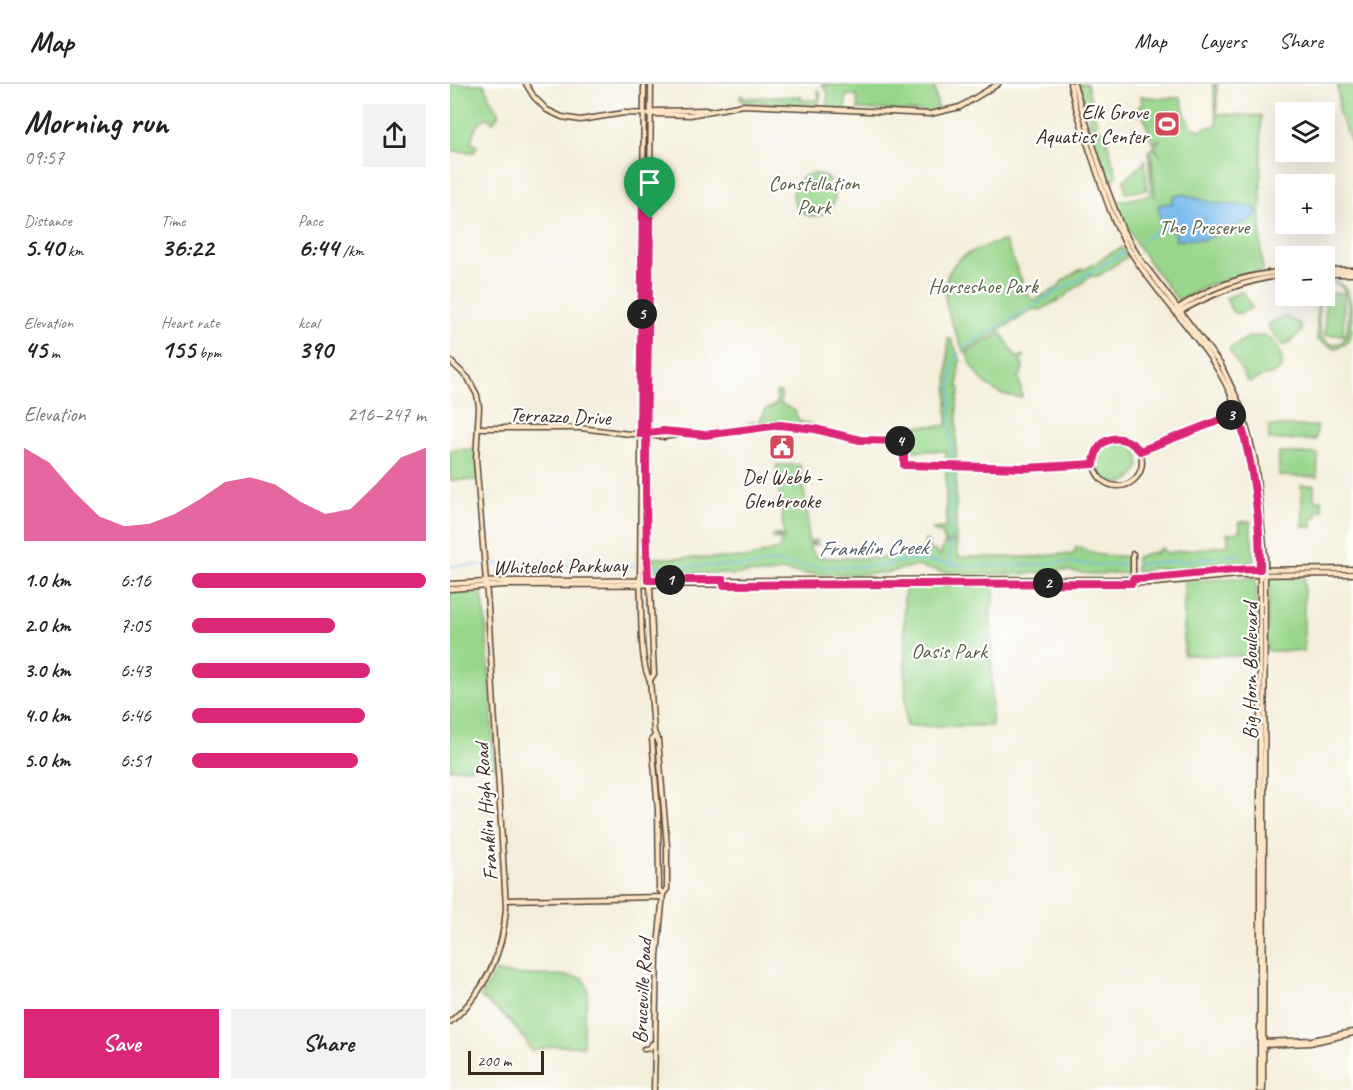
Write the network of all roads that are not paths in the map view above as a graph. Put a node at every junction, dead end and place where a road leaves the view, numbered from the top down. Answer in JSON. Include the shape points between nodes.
{"nodes":[{"id":1,"x":526,"y":84,"type":"edge"},
{"id":2,"x":644,"y":84,"type":"edge"},
{"id":3,"x":651,"y":84,"type":"edge"},
{"id":4,"x":998,"y":84,"type":"edge"},
{"id":5,"x":1072,"y":84,"type":"edge"},
{"id":6,"x":644,"y":112,"type":"junction"},
{"id":7,"x":652,"y":113,"type":"junction"},
{"id":8,"x":643,"y":192,"type":"junction"},
{"id":9,"x":650,"y":219,"type":"junction"},
{"id":10,"x":643,"y":256,"type":"junction"},
{"id":11,"x":1275,"y":272,"type":"edge"},
{"id":12,"x":1335,"y":272,"type":"edge"},
{"id":13,"x":1353,"y":272,"type":"edge"},
{"id":14,"x":650,"y":282,"type":"junction"},
{"id":15,"x":1177,"y":311,"type":"junction"},
{"id":16,"x":450,"y":361,"type":"edge"},
{"id":17,"x":1239,"y":415,"type":"junction"},
{"id":18,"x":479,"y":428,"type":"junction"},
{"id":19,"x":640,"y":434,"type":"junction"},
{"id":20,"x":648,"y":434,"type":"junction"},
{"id":21,"x":1140,"y":451,"type":"junction"},
{"id":22,"x":1094,"y":464,"type":"junction"},
{"id":23,"x":1133,"y":554,"type":"dead end"},
{"id":24,"x":1263,"y":572,"type":"junction"},
{"id":25,"x":1353,"y":572,"type":"edge"},
{"id":26,"x":1133,"y":581,"type":"junction"},
{"id":27,"x":486,"y":582,"type":"junction"},
{"id":28,"x":640,"y":583,"type":"junction"},
{"id":29,"x":648,"y":583,"type":"junction"},
{"id":30,"x":450,"y":586,"type":"edge"},
{"id":31,"x":650,"y":680,"type":"junction"},
{"id":32,"x":655,"y":736,"type":"junction"},
{"id":33,"x":663,"y":896,"type":"junction"},
{"id":34,"x":506,"y":900,"type":"junction"},
{"id":35,"x":450,"y":1022,"type":"edge"},
{"id":36,"x":1353,"y":1032,"type":"edge"},
{"id":37,"x":654,"y":1038,"type":"junction"},
{"id":38,"x":1261,"y":1043,"type":"junction"},
{"id":39,"x":644,"y":1049,"type":"dead end"},
{"id":40,"x":654,"y":1090,"type":"edge"},
{"id":41,"x":1261,"y":1090,"type":"edge"}],
"edges":[{"from":1,"to":6,"type":"main road","via":[[543,107],[568,119]]},
{"from":2,"to":6,"type":"main road","name":"Bruceville Road"},
{"from":3,"to":7,"type":"main road","name":"Bruceville Road"},
{"from":4,"to":7,"type":"main road","via":[[962,106],[930,114],[752,106]]},
{"from":5,"to":15,"type":"main road","name":"Big Horn Boulevard","via":[[1123,231]]},
{"from":6,"to":7,"type":"main road"},
{"from":6,"to":8,"type":"main road","name":"Bruceville Road"},
{"from":7,"to":9,"type":"main road","name":"Bruceville Road"},
{"from":8,"to":9,"type":"main road","name":"Bruceville Road"},
{"from":8,"to":10,"type":"main road","name":"Bruceville Road"},
{"from":9,"to":14,"type":"main road","name":"Bruceville Road"},
{"from":10,"to":14,"type":"main road","name":"Bruceville Road","via":[[645,279]]},
{"from":10,"to":19,"type":"main road","name":"Bruceville Road"},
{"from":11,"to":15,"type":"main road","via":[[1202,294]]},
{"from":12,"to":13,"type":"main road"},
{"from":14,"to":20,"type":"main road","name":"Bruceville Road"},
{"from":15,"to":17,"type":"main road","name":"Big Horn Boulevard","via":[[1217,368]]},
{"from":15,"to":24,"type":"main road","name":"Big Horn Boulevard","via":[[1221,365],[1241,407],[1255,460],[1264,540]]},
{"from":16,"to":18,"type":"main road","name":"Franklin High Road","via":[[464,372],[474,388]]},
{"from":17,"to":21,"type":"main road"},
{"from":17,"to":24,"type":"main road","name":"Big Horn Boulevard","via":[[1250,460]]},
{"from":18,"to":19,"type":"main road","name":"Terrazzo Drive","via":[[588,428]]},
{"from":18,"to":27,"type":"main road","name":"Franklin High Road","via":[[476,459]]},
{"from":19,"to":20,"type":"main road","name":"Terrazzo Drive"},
{"from":19,"to":28,"type":"main road","name":"Bruceville Road"},
{"from":20,"to":22,"type":"main road","name":"Terrazzo Drive","via":[[712,434],[780,425],[860,440],[904,441],[904,465],[1026,468]]},
{"from":20,"to":29,"type":"main road","name":"Bruceville Road"},
{"from":21,"to":22,"type":"main road","via":[[1127,440],[1111,439],[1098,448]]},
{"from":21,"to":22,"type":"main road","via":[[1141,471],[1125,486],[1103,481]]},
{"from":23,"to":26,"type":"main road"},
{"from":24,"to":25,"type":"main road","name":"Whitelock Parkway"},
{"from":24,"to":25,"type":"main road","name":"Whitelock Parkway"},
{"from":24,"to":26,"type":"main road","name":"Whitelock Parkway","via":[[1227,570]]},
{"from":24,"to":38,"type":"main road","name":"Big Horn Boulevard"},
{"from":26,"to":29,"type":"main road","name":"Whitelock Parkway"},
{"from":27,"to":28,"type":"main road","name":"Whitelock Parkway"},
{"from":27,"to":30,"type":"main road","name":"Whitelock Parkway"},
{"from":27,"to":34,"type":"main road","name":"Franklin High Road"},
{"from":28,"to":29,"type":"main road","name":"Whitelock Parkway"},
{"from":28,"to":31,"type":"main road","name":"Bruceville Road"},
{"from":29,"to":31,"type":"main road","name":"Bruceville Road","via":[[654,674]]},
{"from":31,"to":32,"type":"main road","name":"Bruceville Road"},
{"from":32,"to":33,"type":"main road","name":"Bruceville Road","via":[[667,846],[667,889]]},
{"from":32,"to":33,"type":"main road","name":"Bruceville Road","via":[[652,739],[659,889]]},
{"from":33,"to":34,"type":"main road"},
{"from":33,"to":37,"type":"main road","name":"Bruceville Road"},
{"from":34,"to":35,"type":"main road","name":"Franklin High Road","via":[[504,932],[492,968],[471,1002]]},
{"from":36,"to":38,"type":"main road","via":[[1312,1040]]},
{"from":37,"to":39,"type":"main road","via":[[651,1047]]},
{"from":37,"to":40,"type":"main road","name":"Bruceville Road"},
{"from":38,"to":41,"type":"main road","name":"Big Horn Boulevard"}]}
